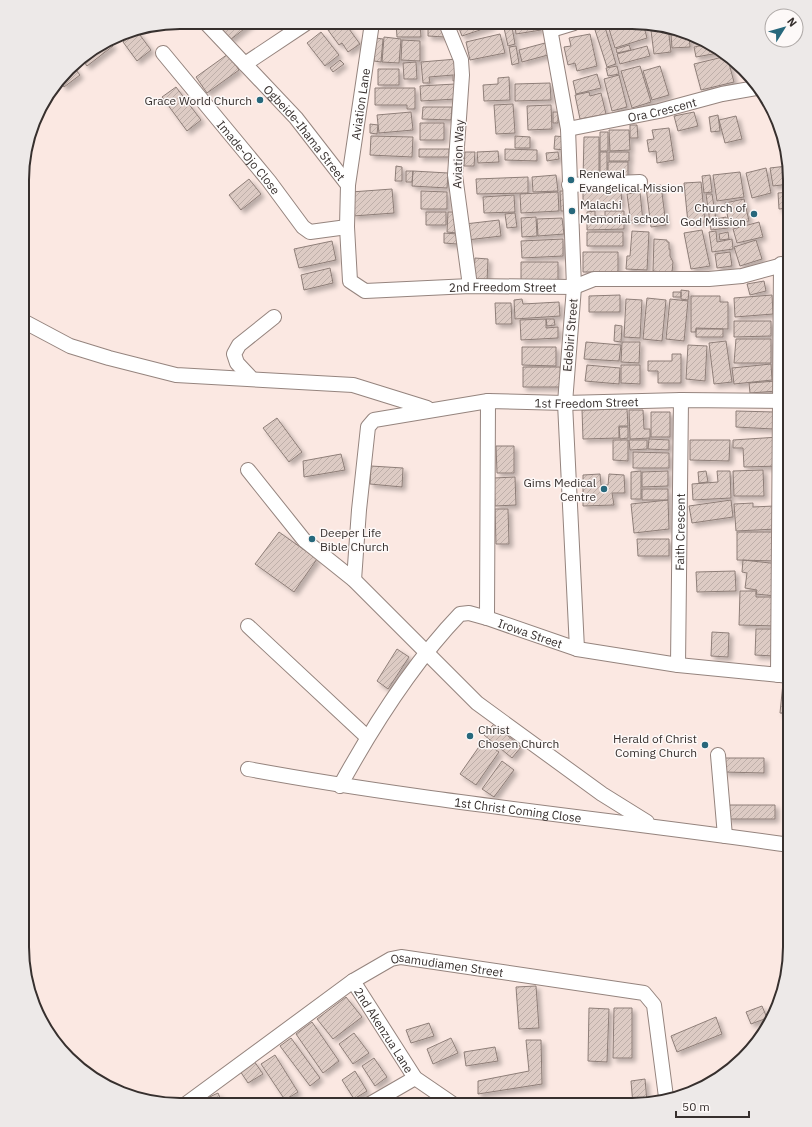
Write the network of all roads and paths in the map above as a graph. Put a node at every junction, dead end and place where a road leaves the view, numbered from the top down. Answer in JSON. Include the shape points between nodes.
{"nodes":[{"id":1,"x":211,"y":29,"type":"edge"},
{"id":2,"x":298,"y":29,"type":"edge"},
{"id":3,"x":371,"y":29,"type":"edge"},
{"id":4,"x":448,"y":29,"type":"edge"},
{"id":5,"x":550,"y":29,"type":"edge"},
{"id":6,"x":163,"y":53,"type":"dead end"},
{"id":7,"x":245,"y":64,"type":"junction"},
{"id":8,"x":752,"y":89,"type":"edge"},
{"id":9,"x":568,"y":129,"type":"junction"},
{"id":10,"x":640,"y":182,"type":"dead end"},
{"id":11,"x":348,"y":185,"type":"junction"},
{"id":12,"x":569,"y":185,"type":"junction"},
{"id":13,"x":347,"y":227,"type":"junction"},
{"id":14,"x":783,"y":265,"type":"edge"},
{"id":15,"x":358,"y":286,"type":"joint"},
{"id":16,"x":470,"y":286,"type":"junction"},
{"id":17,"x":574,"y":287,"type":"junction"},
{"id":18,"x":274,"y":317,"type":"dead end"},
{"id":19,"x":29,"y":324,"type":"edge"},
{"id":20,"x":252,"y":379,"type":"junction"},
{"id":21,"x":681,"y":400,"type":"junction"},
{"id":22,"x":488,"y":401,"type":"junction"},
{"id":23,"x":783,"y":401,"type":"edge"},
{"id":24,"x":565,"y":403,"type":"junction"},
{"id":25,"x":432,"y":410,"type":"junction"},
{"id":26,"x":248,"y":470,"type":"dead end"},
{"id":27,"x":354,"y":580,"type":"junction"},
{"id":28,"x":487,"y":618,"type":"junction"},
{"id":29,"x":248,"y":626,"type":"dead end"},
{"id":30,"x":577,"y":649,"type":"junction"},
{"id":31,"x":428,"y":652,"type":"junction"},
{"id":32,"x":678,"y":665,"type":"junction"},
{"id":33,"x":783,"y":676,"type":"edge"},
{"id":34,"x":367,"y":737,"type":"junction"},
{"id":35,"x":718,"y":755,"type":"dead end"},
{"id":36,"x":248,"y":769,"type":"dead end"},
{"id":37,"x":340,"y":786,"type":"junction"},
{"id":38,"x":602,"y":794,"type":"junction"},
{"id":39,"x":600,"y":818,"type":"junction"},
{"id":40,"x":651,"y":825,"type":"junction"},
{"id":41,"x":725,"y":836,"type":"junction"},
{"id":42,"x":783,"y":844,"type":"edge"},
{"id":43,"x":353,"y":981,"type":"junction"},
{"id":44,"x":416,"y":1078,"type":"junction"},
{"id":45,"x":666,"y":1094,"type":"edge"},
{"id":46,"x":194,"y":1098,"type":"edge"},
{"id":47,"x":381,"y":1098,"type":"edge"},
{"id":48,"x":444,"y":1098,"type":"edge"}],
"edges":[{"from":1,"to":7,"type":"street","name":"Ogbeide-Ihama Street"},
{"from":2,"to":7,"type":"street"},
{"from":3,"to":11,"type":"street","name":"Aviation Lane"},
{"from":4,"to":16,"type":"street","name":"Aviation Way","via":[[461,60],[454,175]]},
{"from":5,"to":9,"type":"street","name":"Edebiri Street"},
{"from":6,"to":13,"type":"street","name":"Imade-Ojo Close","via":[[269,181],[303,227],[310,232]]},
{"from":7,"to":11,"type":"street","name":"Ogbeide-Ihama Street","via":[[296,118]]},
{"from":8,"to":9,"type":"street","name":"Ora Crescent"},
{"from":9,"to":12,"type":"street","name":"Edebiri Street"},
{"from":10,"to":12,"type":"street"},
{"from":11,"to":13,"type":"street","name":"Ogbeide-Ihama Street"},
{"from":12,"to":17,"type":"street","name":"Edebiri Street"},
{"from":13,"to":15,"type":"street","name":"Ogbeide-Ihama Street","via":[[350,281]]},
{"from":14,"to":17,"type":"street","name":"2nd Freedom Street","via":[[742,276],[594,279]]},
{"from":15,"to":16,"type":"street","name":"2nd Freedom Street","via":[[365,291]]},
{"from":16,"to":17,"type":"street","name":"2nd Freedom Street"},
{"from":17,"to":24,"type":"street","name":"Edebiri Street"},
{"from":18,"to":20,"type":"street","via":[[239,345],[234,354],[237,363]]},
{"from":19,"to":20,"type":"street","via":[[70,346],[168,373]]},
{"from":20,"to":25,"type":"street","via":[[353,385]]},
{"from":21,"to":23,"type":"street","name":"1st Freedom Street"},
{"from":21,"to":24,"type":"street","name":"1st Freedom Street"},
{"from":21,"to":32,"type":"street","name":"Faith Crescent"},
{"from":22,"to":24,"type":"street","name":"1st Freedom Street"},
{"from":22,"to":25,"type":"street","name":"1st Freedom Street"},
{"from":22,"to":28,"type":"street","name":"Irowa Street"},
{"from":24,"to":30,"type":"street","name":"Edebiri Street"},
{"from":25,"to":27,"type":"street","name":"1st Freedom Street","via":[[384,417],[374,420],[368,427]]},
{"from":26,"to":27,"type":"street","via":[[304,540]]},
{"from":27,"to":31,"type":"street"},
{"from":28,"to":30,"type":"street","name":"Irowa Street"},
{"from":28,"to":31,"type":"street","via":[[469,613],[460,614]]},
{"from":29,"to":34,"type":"street"},
{"from":30,"to":32,"type":"street","name":"Irowa Street"},
{"from":31,"to":34,"type":"street"},
{"from":31,"to":38,"type":"street","via":[[477,703]]},
{"from":32,"to":33,"type":"street","name":"Irowa Street"},
{"from":34,"to":37,"type":"street"},
{"from":35,"to":41,"type":"street"},
{"from":36,"to":37,"type":"street","name":"1st Christ Coming Close"},
{"from":37,"to":39,"type":"street","name":"1st Christ Coming Close"},
{"from":38,"to":39,"type":"street","via":[[604,809]]},
{"from":38,"to":40,"type":"street"},
{"from":39,"to":40,"type":"street","name":"1st Christ Coming Close"},
{"from":40,"to":41,"type":"street","name":"1st Christ Coming Close"},
{"from":41,"to":42,"type":"street","name":"1st Christ Coming Close"},
{"from":43,"to":44,"type":"street","name":"2nd Akenzua Lane"},
{"from":43,"to":45,"type":"street","name":"Osamudiamen Street","via":[[391,959],[410,957],[644,993],[654,1005]]},
{"from":43,"to":46,"type":"street","name":"Osamudiamen Street"},
{"from":44,"to":47,"type":"street","name":"2nd Akenzua Lane"},
{"from":44,"to":48,"type":"street","name":"2nd Akenzua Lane"}]}
